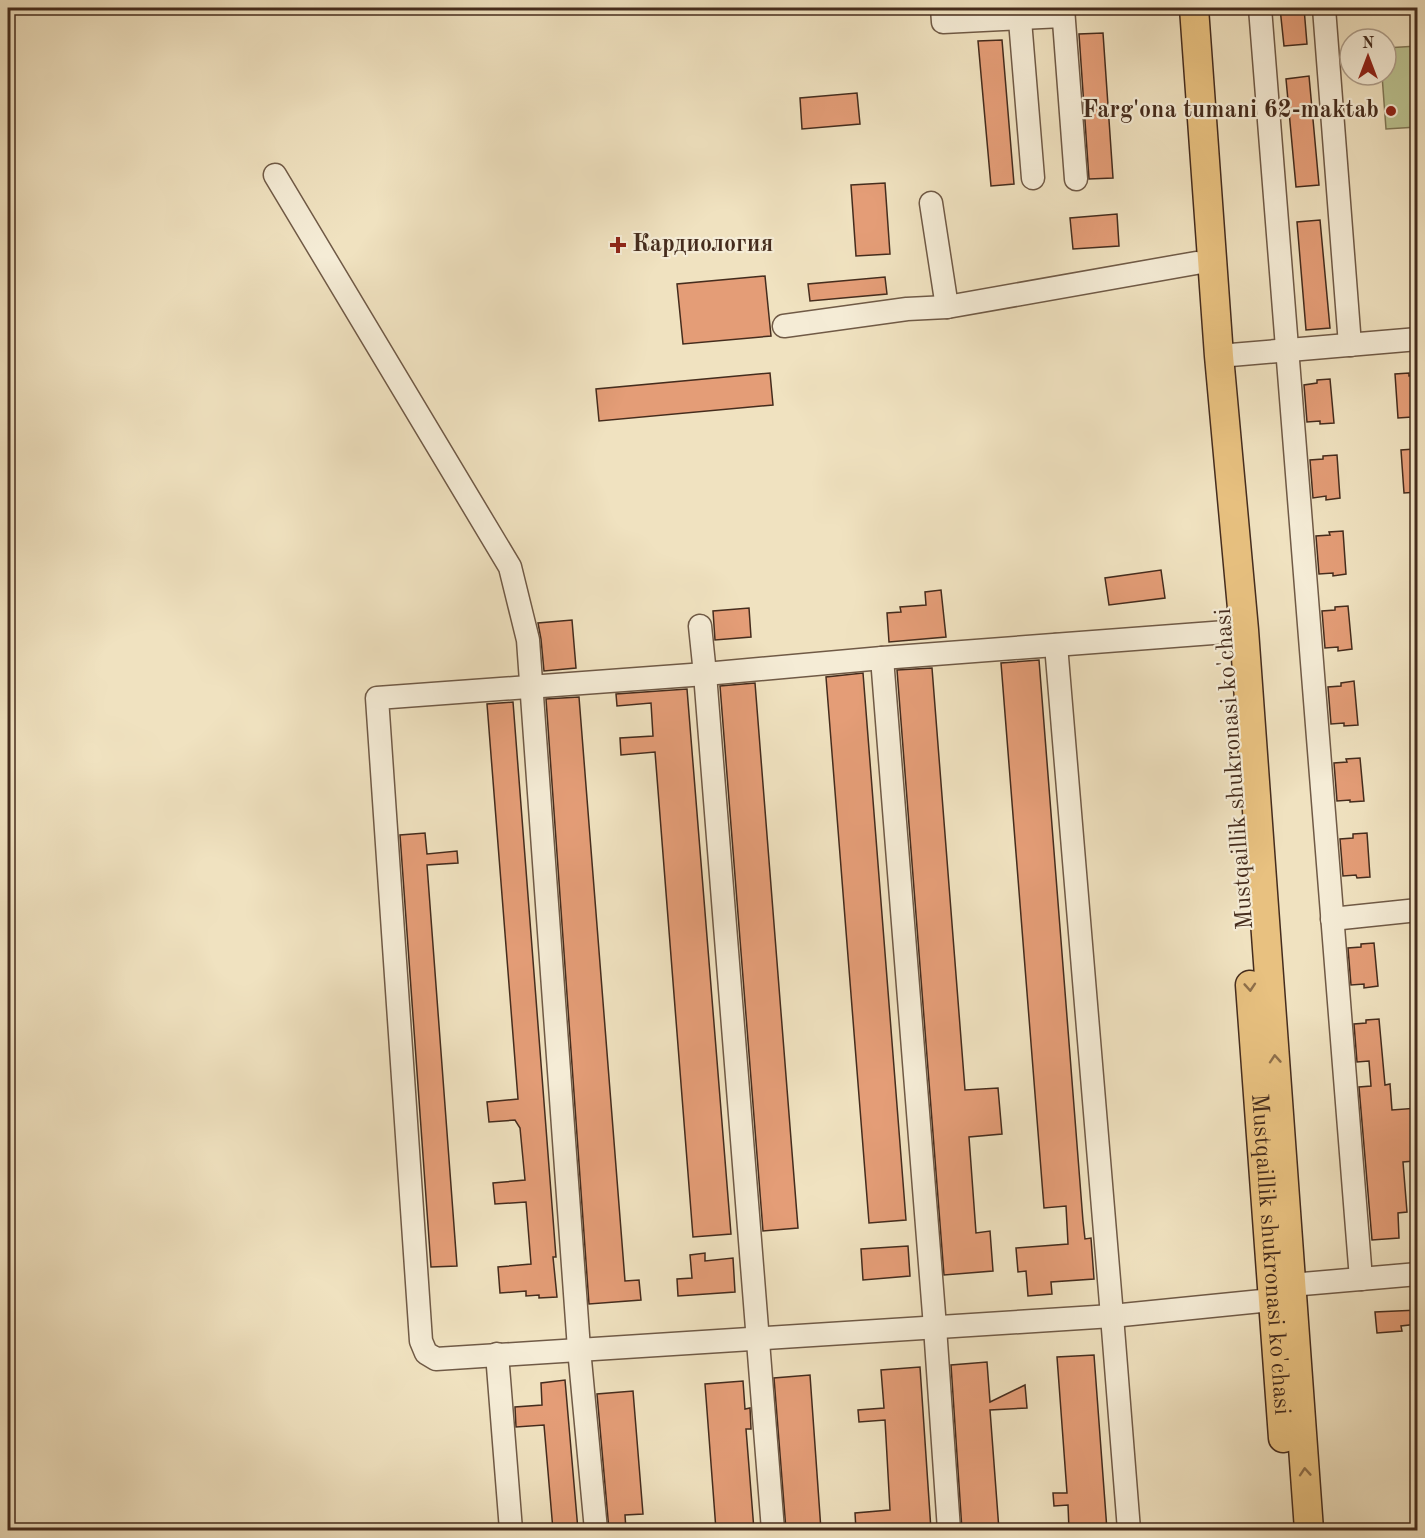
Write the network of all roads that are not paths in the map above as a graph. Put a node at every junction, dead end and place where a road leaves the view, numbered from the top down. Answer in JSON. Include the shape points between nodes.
{"nodes":[{"id":1,"x":942,"y":8,"type":"edge"},
{"id":2,"x":1176,"y":8,"type":"edge"},
{"id":3,"x":1194,"y":8,"type":"edge"},
{"id":4,"x":1260,"y":8,"type":"edge"},
{"id":5,"x":1324,"y":8,"type":"edge"},
{"id":6,"x":1063,"y":12,"type":"edge"},
{"id":7,"x":1019,"y":13,"type":"edge"},
{"id":8,"x":275,"y":175,"type":"dead end"},
{"id":9,"x":1033,"y":178,"type":"dead end"},
{"id":10,"x":1076,"y":179,"type":"dead end"},
{"id":11,"x":931,"y":203,"type":"dead end"},
{"id":12,"x":1196,"y":263,"type":"junction"},
{"id":13,"x":947,"y":307,"type":"junction"},
{"id":14,"x":784,"y":326,"type":"dead end"},
{"id":15,"x":1418,"y":339,"type":"edge"},
{"id":16,"x":1350,"y":345,"type":"junction"},
{"id":17,"x":1287,"y":350,"type":"junction"},
{"id":18,"x":1219,"y":356,"type":"junction"},
{"id":19,"x":700,"y":626,"type":"dead end"},
{"id":20,"x":1226,"y":632,"type":"junction"},
{"id":21,"x":1056,"y":645,"type":"junction"},
{"id":22,"x":882,"y":658,"type":"junction"},
{"id":23,"x":705,"y":674,"type":"junction"},
{"id":24,"x":530,"y":687,"type":"junction"},
{"id":25,"x":1418,"y":910,"type":"edge"},
{"id":26,"x":1332,"y":919,"type":"junction"},
{"id":27,"x":1418,"y":1274,"type":"edge"},
{"id":28,"x":1360,"y":1279,"type":"junction"},
{"id":29,"x":1285,"y":1297,"type":"junction"},
{"id":30,"x":1112,"y":1316,"type":"junction"},
{"id":31,"x":935,"y":1327,"type":"junction"},
{"id":32,"x":758,"y":1338,"type":"junction"},
{"id":33,"x":579,"y":1349,"type":"junction"},
{"id":34,"x":497,"y":1354,"type":"junction"},
{"id":35,"x":511,"y":1530,"type":"edge"},
{"id":36,"x":596,"y":1530,"type":"edge"},
{"id":37,"x":773,"y":1530,"type":"edge"},
{"id":38,"x":949,"y":1530,"type":"edge"},
{"id":39,"x":1129,"y":1530,"type":"edge"},
{"id":40,"x":1290,"y":1530,"type":"edge"},
{"id":41,"x":1309,"y":1530,"type":"edge"}],
"edges":[{"from":1,"to":7,"type":"street","via":[[943,22]]},
{"from":2,"to":12,"type":"main road","name":"Mustqaillik shukronasi ko'chasi"},
{"from":3,"to":18,"type":"main road","name":"Mustqaillik shukronasi ko'chasi"},
{"from":4,"to":17,"type":"street"},
{"from":5,"to":16,"type":"street"},
{"from":6,"to":7,"type":"street"},
{"from":6,"to":10,"type":"street"},
{"from":7,"to":9,"type":"street"},
{"from":8,"to":24,"type":"street","via":[[510,567],[528,640]]},
{"from":11,"to":13,"type":"street"},
{"from":12,"to":13,"type":"street"},
{"from":12,"to":20,"type":"main road","name":"Mustqaillik shukronasi ko'chasi"},
{"from":13,"to":14,"type":"street"},
{"from":15,"to":16,"type":"street"},
{"from":16,"to":17,"type":"street"},
{"from":17,"to":18,"type":"street"},
{"from":17,"to":26,"type":"street"},
{"from":29,"to":18,"type":"main road","name":"Mustqaillik shukronasi ko'chasi","one_way":true,"via":[[1244,630]]},
{"from":19,"to":23,"type":"street"},
{"from":20,"to":21,"type":"street"},
{"from":20,"to":29,"type":"main road","name":"Mustqaillik shukronasi ko'chasi","one_way":true},
{"from":21,"to":22,"type":"street"},
{"from":21,"to":30,"type":"street"},
{"from":22,"to":23,"type":"street"},
{"from":22,"to":31,"type":"street"},
{"from":23,"to":24,"type":"street"},
{"from":23,"to":32,"type":"street"},
{"from":24,"to":33,"type":"street"},
{"from":24,"to":34,"type":"street","via":[[377,698],[421,1341],[426,1353],[436,1359]]},
{"from":25,"to":26,"type":"street"},
{"from":26,"to":28,"type":"street"},
{"from":27,"to":28,"type":"street"},
{"from":28,"to":29,"type":"street"},
{"from":29,"to":30,"type":"street"},
{"from":29,"to":40,"type":"main road","name":"Mustqaillik shukronasi ko'chasi"},
{"from":41,"to":29,"type":"main road","name":"Mustqaillik shukronasi ko'chasi","one_way":true},
{"from":30,"to":31,"type":"street"},
{"from":30,"to":39,"type":"street"},
{"from":31,"to":32,"type":"street"},
{"from":31,"to":38,"type":"street"},
{"from":32,"to":33,"type":"street"},
{"from":32,"to":37,"type":"street"},
{"from":33,"to":34,"type":"street"},
{"from":33,"to":36,"type":"street"},
{"from":34,"to":35,"type":"street"}]}
